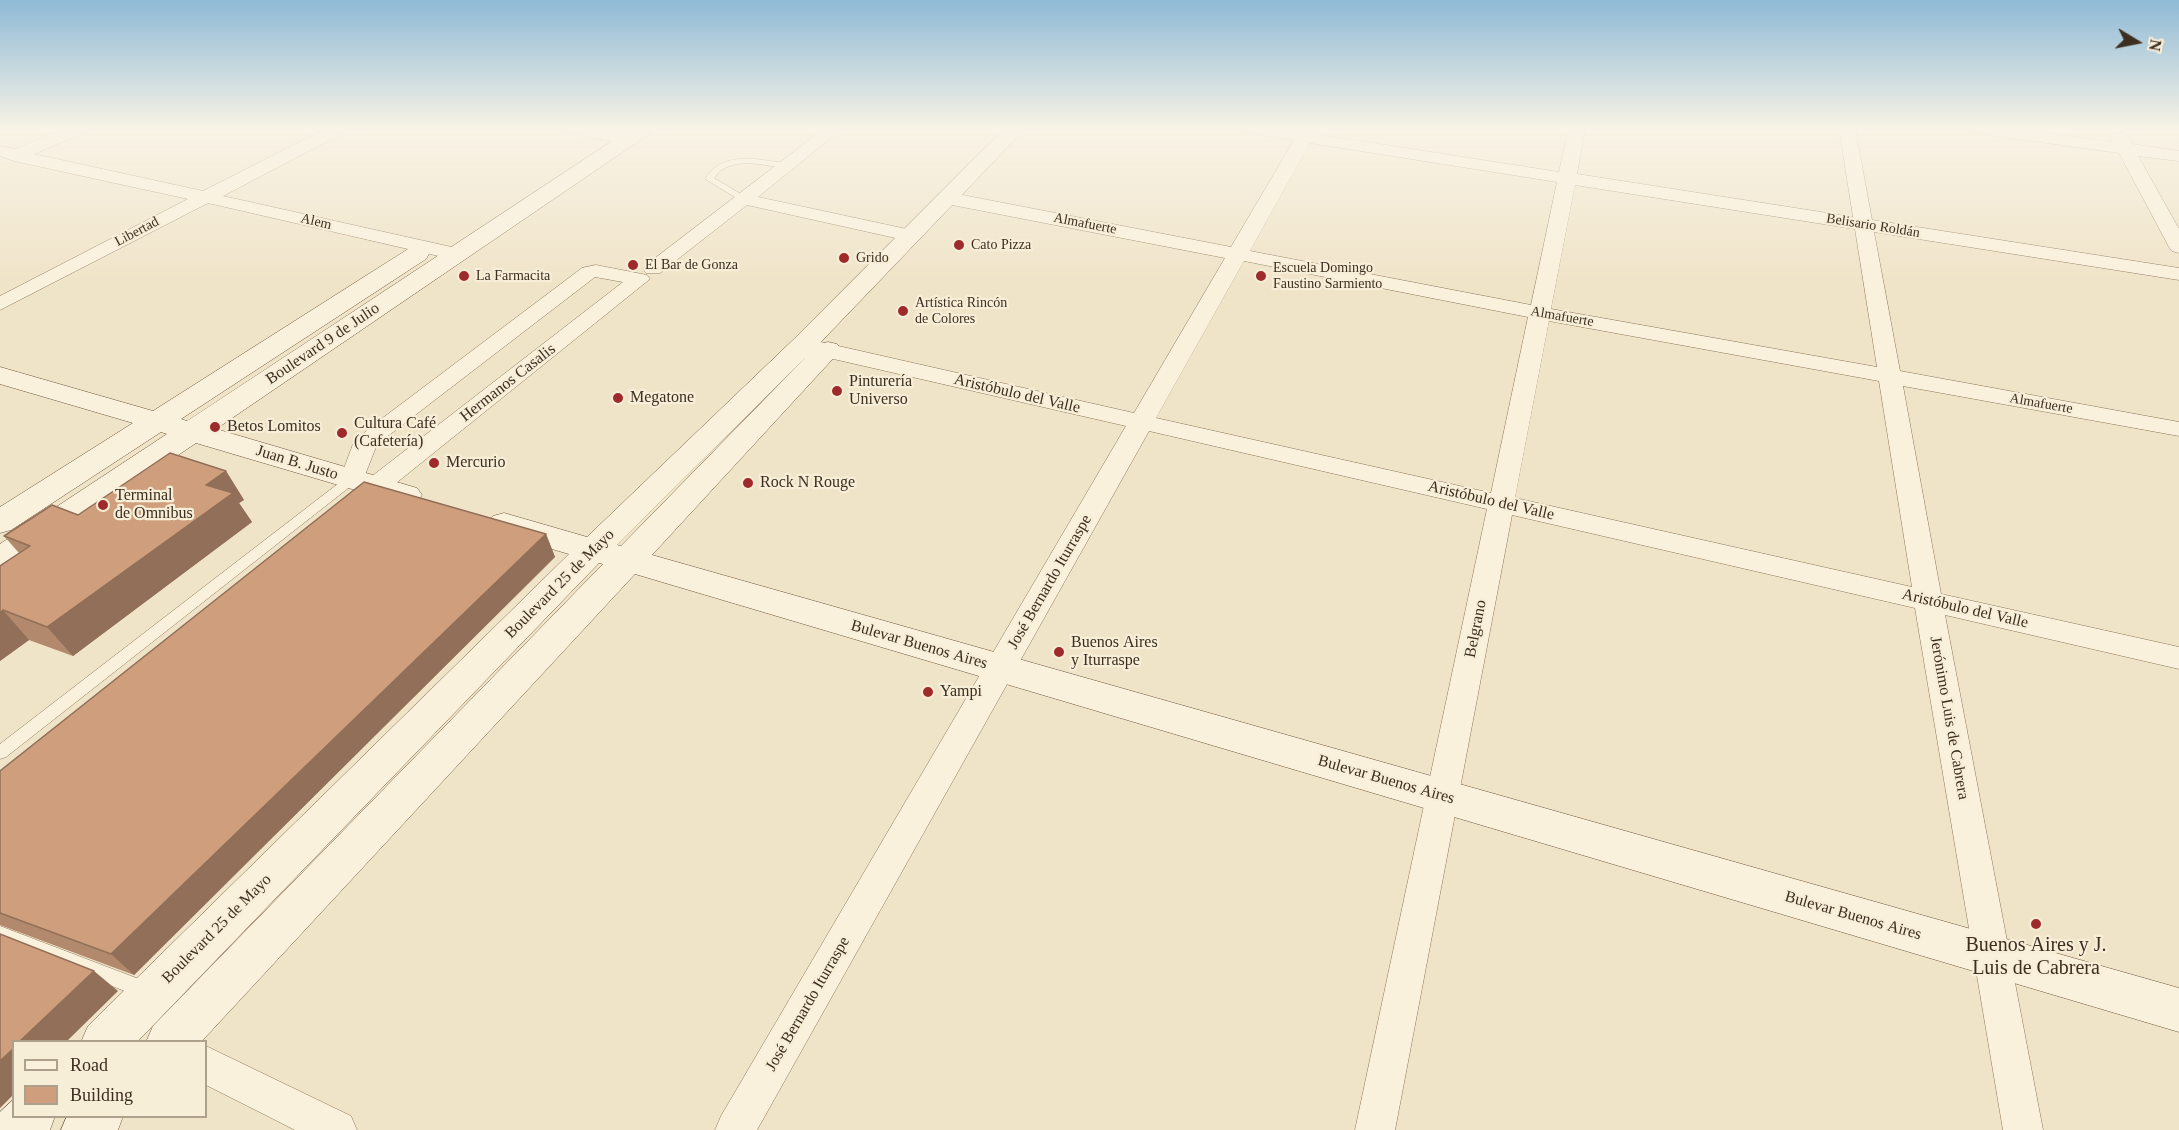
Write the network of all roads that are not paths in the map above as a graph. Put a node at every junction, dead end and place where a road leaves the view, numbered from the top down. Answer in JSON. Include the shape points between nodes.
{"nodes":[{"id":1,"x":125,"y":181,"type":"edge"},
{"id":2,"x":236,"y":181,"type":"edge"},
{"id":3,"x":540,"y":181,"type":"edge"},
{"id":4,"x":556,"y":181,"type":"edge"},
{"id":5,"x":712,"y":181,"type":"edge"},
{"id":6,"x":767,"y":181,"type":"edge"},
{"id":7,"x":974,"y":181,"type":"edge"},
{"id":8,"x":980,"y":181,"type":"edge"},
{"id":9,"x":1280,"y":181,"type":"edge"},
{"id":10,"x":1566,"y":181,"type":"edge"},
{"id":11,"x":1585,"y":181,"type":"edge"},
{"id":12,"x":1857,"y":181,"type":"edge"},
{"id":13,"x":2144,"y":181,"type":"edge"},
{"id":14,"x":204,"y":197,"type":"junction"},
{"id":15,"x":743,"y":199,"type":"junction"},
{"id":16,"x":958,"y":200,"type":"junction"},
{"id":17,"x":1864,"y":224,"type":"junction"},
{"id":18,"x":909,"y":235,"type":"junction"},
{"id":19,"x":428,"y":247,"type":"junction"},
{"id":20,"x":2179,"y":247,"type":"edge"},
{"id":21,"x":456,"y":254,"type":"junction"},
{"id":22,"x":1238,"y":254,"type":"junction"},
{"id":23,"x":646,"y":274,"type":"junction"},
{"id":24,"x":2179,"y":274,"type":"edge"},
{"id":25,"x":0,"y":304,"type":"edge"},
{"id":26,"x":1539,"y":313,"type":"junction"},
{"id":27,"x":815,"y":348,"type":"junction"},
{"id":28,"x":0,"y":375,"type":"edge"},
{"id":29,"x":1891,"y":377,"type":"junction"},
{"id":30,"x":156,"y":421,"type":"junction"},
{"id":31,"x":1141,"y":423,"type":"junction"},
{"id":32,"x":2179,"y":429,"type":"edge"},
{"id":33,"x":193,"y":432,"type":"junction"},
{"id":34,"x":364,"y":483,"type":"junction"},
{"id":35,"x":433,"y":503,"type":"edge"},
{"id":36,"x":1501,"y":503,"type":"junction"},
{"id":37,"x":479,"y":516,"type":"edge"},
{"id":38,"x":0,"y":522,"type":"edge"},
{"id":39,"x":611,"y":555,"type":"junction"},
{"id":40,"x":5,"y":563,"type":"edge"},
{"id":41,"x":1928,"y":600,"type":"junction"},
{"id":42,"x":2179,"y":658,"type":"edge"},
{"id":43,"x":1001,"y":668,"type":"junction"},
{"id":44,"x":404,"y":742,"type":"junction"},
{"id":45,"x":0,"y":753,"type":"edge"},
{"id":46,"x":442,"y":757,"type":"junction"},
{"id":47,"x":1442,"y":796,"type":"junction"},
{"id":48,"x":0,"y":934,"type":"edge"},
{"id":49,"x":1993,"y":956,"type":"junction"},
{"id":50,"x":153,"y":992,"type":"junction"},
{"id":51,"x":2179,"y":1010,"type":"edge"},
{"id":52,"x":111,"y":1034,"type":"edge"},
{"id":53,"x":150,"y":1040,"type":"edge"},
{"id":54,"x":170,"y":1040,"type":"edge"},
{"id":55,"x":207,"y":1065,"type":"edge"},
{"id":56,"x":29,"y":1118,"type":"edge"},
{"id":57,"x":97,"y":1118,"type":"edge"},
{"id":58,"x":17,"y":1130,"type":"edge"},
{"id":59,"x":86,"y":1130,"type":"edge"},
{"id":60,"x":337,"y":1130,"type":"edge"},
{"id":61,"x":735,"y":1130,"type":"edge"},
{"id":62,"x":1375,"y":1130,"type":"edge"},
{"id":63,"x":2023,"y":1130,"type":"edge"}],
"edges":[{"from":1,"to":14,"type":"street","name":"Alem"},
{"from":2,"to":14,"type":"street","name":"Libertad"},
{"from":3,"to":19,"type":"main road","name":"Boulevard 9 de Julio"},
{"from":4,"to":21,"type":"main road","name":"Boulevard 9 de Julio"},
{"from":5,"to":15,"type":"lane"},
{"from":6,"to":15,"type":"street","name":"Hermanos Casalis"},
{"from":7,"to":16,"type":"main road","name":"Boulevard 25 de Mayo"},
{"from":8,"to":16,"type":"main road","name":"Boulevard 25 de Mayo"},
{"from":9,"to":22,"type":"street","name":"José Bernardo Iturraspe"},
{"from":10,"to":26,"type":"street","name":"Belgrano"},
{"from":11,"to":17,"type":"street","name":"Belisario Roldán"},
{"from":12,"to":17,"type":"street","name":"Jerónimo Luis de Cabrera"},
{"from":13,"to":20,"type":"street"},
{"from":14,"to":19,"type":"street","name":"Alem"},
{"from":14,"to":25,"type":"street","name":"Libertad"},
{"from":15,"to":18,"type":"street"},
{"from":15,"to":23,"type":"street","name":"Hermanos Casalis"},
{"from":16,"to":18,"type":"main road","name":"Boulevard 25 de Mayo"},
{"from":16,"to":22,"type":"street","name":"Almafuerte"},
{"from":16,"to":27,"type":"main road","name":"Boulevard 25 de Mayo"},
{"from":17,"to":24,"type":"street","name":"Belisario Roldán"},
{"from":17,"to":29,"type":"street","name":"Jerónimo Luis de Cabrera"},
{"from":18,"to":27,"type":"main road","name":"Boulevard 25 de Mayo"},
{"from":19,"to":21,"type":"street","name":"Alem"},
{"from":19,"to":30,"type":"main road","name":"Boulevard 9 de Julio"},
{"from":21,"to":33,"type":"main road","name":"Boulevard 9 de Julio"},
{"from":22,"to":26,"type":"street","name":"Almafuerte"},
{"from":22,"to":31,"type":"street","name":"José Bernardo Iturraspe"},
{"from":23,"to":34,"type":"street","name":"Hermanos Casalis"},
{"from":23,"to":34,"type":"street","via":[[590,272],[365,444]]},
{"from":26,"to":29,"type":"street","name":"Almafuerte"},
{"from":26,"to":36,"type":"street","name":"Belgrano"},
{"from":27,"to":31,"type":"street","name":"Aristóbulo del Valle"},
{"from":27,"to":39,"type":"main road","name":"Boulevard 25 de Mayo"},
{"from":28,"to":30,"type":"main road","name":"Juan B. Justo"},
{"from":29,"to":32,"type":"street","name":"Almafuerte"},
{"from":29,"to":41,"type":"street","name":"Jerónimo Luis de Cabrera"},
{"from":30,"to":33,"type":"main road","name":"Juan B. Justo"},
{"from":30,"to":38,"type":"main road","name":"Boulevard 9 de Julio"},
{"from":31,"to":36,"type":"street","name":"Aristóbulo del Valle"},
{"from":31,"to":43,"type":"street","name":"José Bernardo Iturraspe"},
{"from":33,"to":34,"type":"main road","name":"Juan B. Justo"},
{"from":33,"to":40,"type":"main road","name":"Boulevard 9 de Julio"},
{"from":34,"to":35,"type":"main road","name":"Juan B. Justo"},
{"from":34,"to":45,"type":"lane"},
{"from":36,"to":41,"type":"street","name":"Aristóbulo del Valle"},
{"from":36,"to":47,"type":"street","name":"Belgrano"},
{"from":37,"to":39,"type":"main road"},
{"from":39,"to":43,"type":"main road","name":"Bulevar Buenos Aires"},
{"from":39,"to":44,"type":"main road","name":"Boulevard 25 de Mayo"},
{"from":39,"to":46,"type":"main road","name":"Boulevard 25 de Mayo"},
{"from":41,"to":42,"type":"street","name":"Aristóbulo del Valle"},
{"from":41,"to":49,"type":"street","name":"Jerónimo Luis de Cabrera"},
{"from":43,"to":47,"type":"main road","name":"Bulevar Buenos Aires"},
{"from":43,"to":61,"type":"street","name":"José Bernardo Iturraspe"},
{"from":44,"to":46,"type":"street"},
{"from":44,"to":50,"type":"main road","name":"Boulevard 25 de Mayo"},
{"from":46,"to":54,"type":"main road","name":"Boulevard 25 de Mayo"},
{"from":47,"to":49,"type":"main road","name":"Bulevar Buenos Aires"},
{"from":47,"to":62,"type":"street","name":"Belgrano"},
{"from":48,"to":50,"type":"lane"},
{"from":49,"to":51,"type":"main road","name":"Bulevar Buenos Aires"},
{"from":49,"to":63,"type":"street","name":"Jerónimo Luis de Cabrera"},
{"from":50,"to":52,"type":"main road","name":"Boulevard 25 de Mayo"},
{"from":52,"to":53,"type":"street"},
{"from":55,"to":60,"type":"street"},
{"from":56,"to":58,"type":"main road"},
{"from":57,"to":59,"type":"main road"}]}
